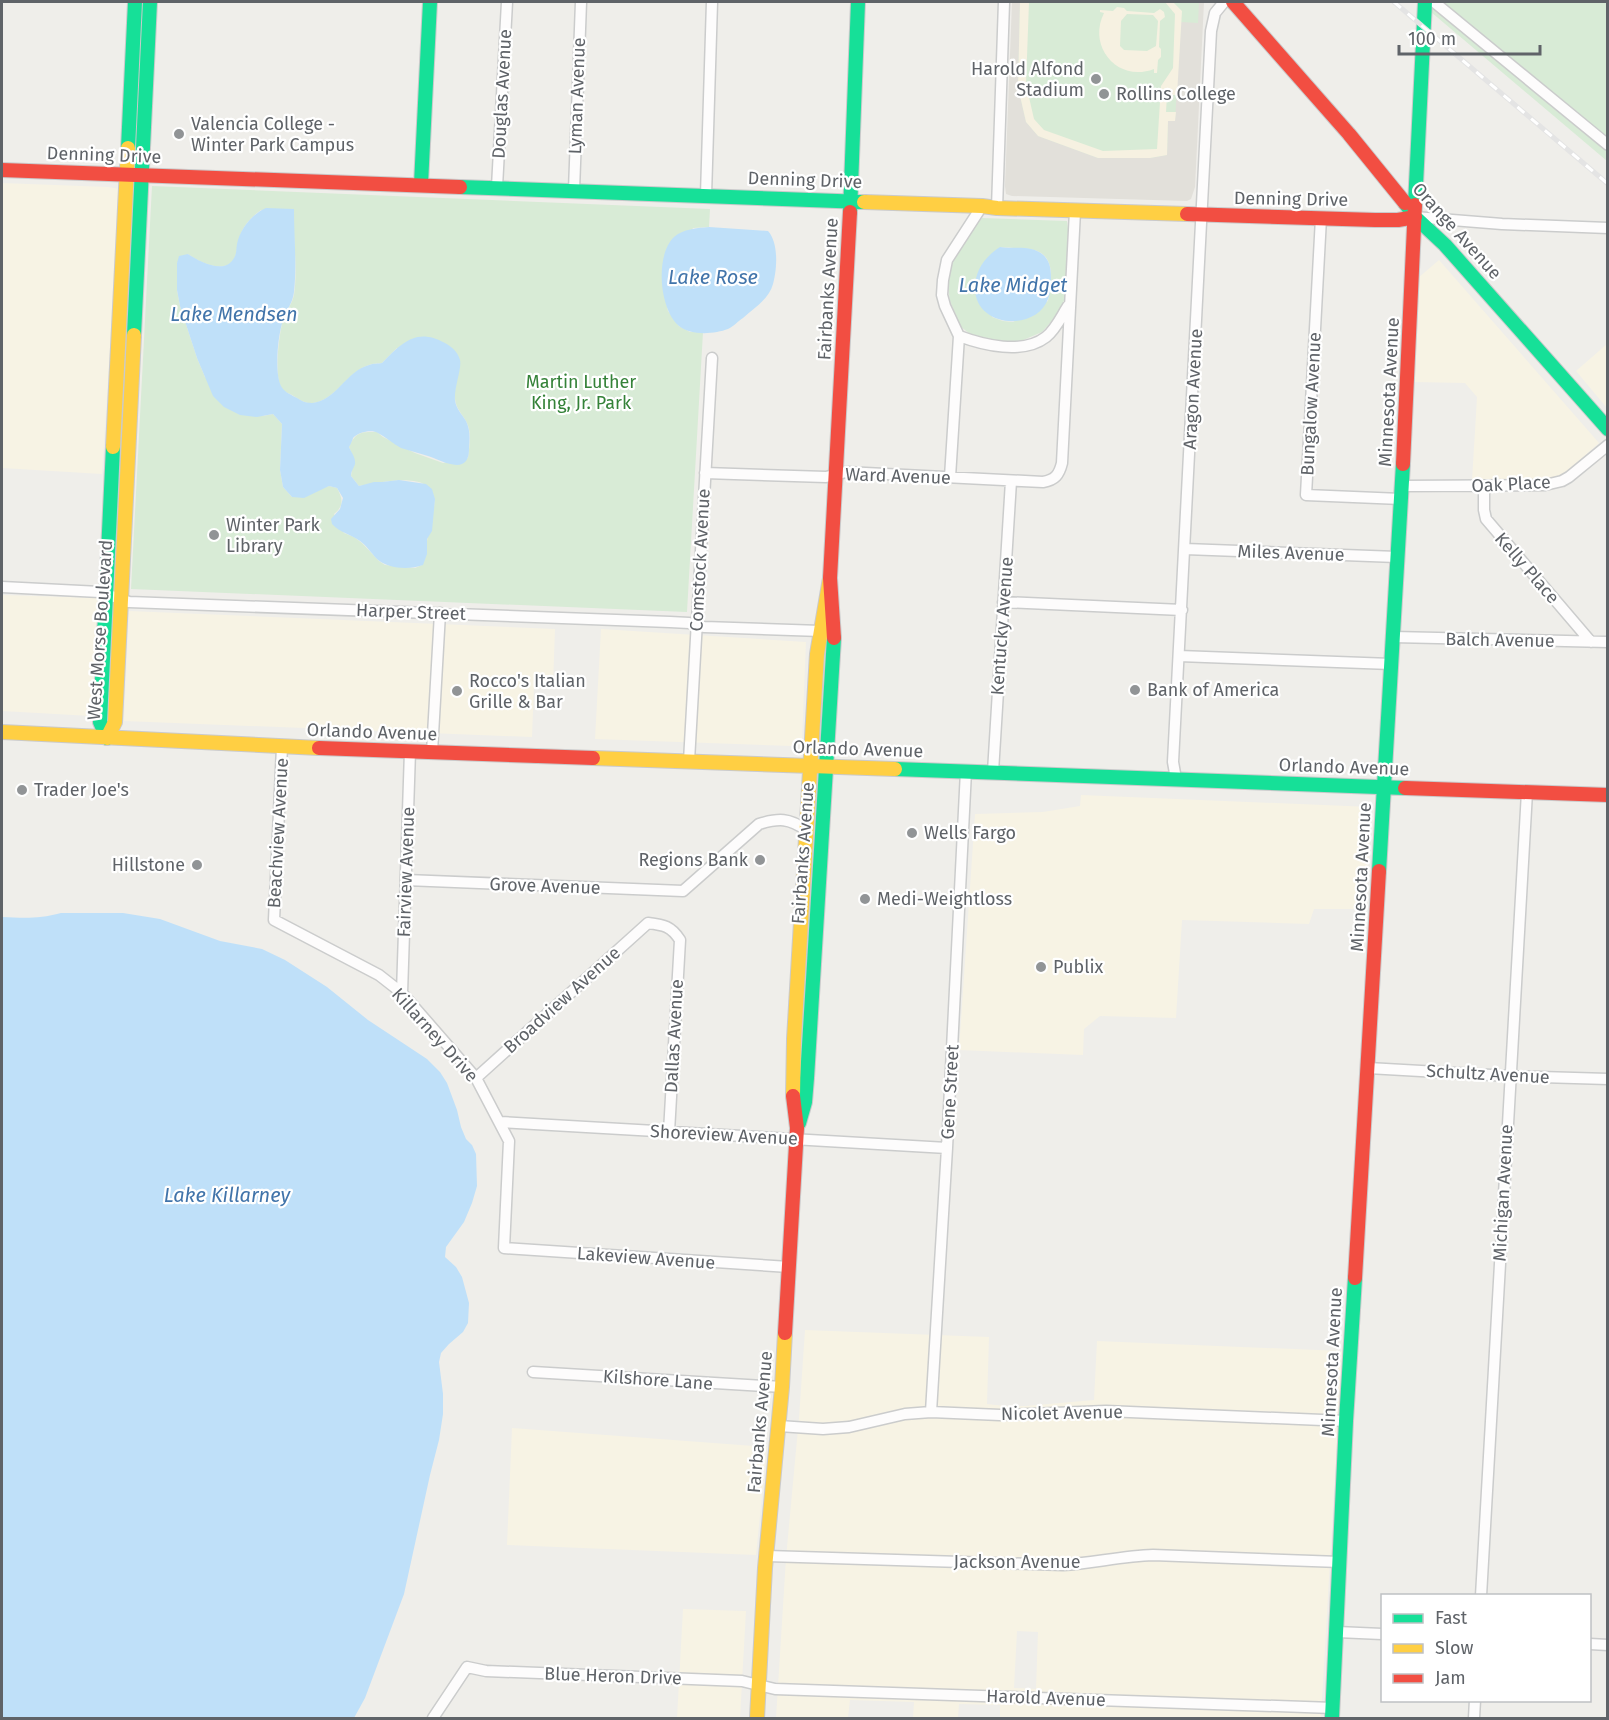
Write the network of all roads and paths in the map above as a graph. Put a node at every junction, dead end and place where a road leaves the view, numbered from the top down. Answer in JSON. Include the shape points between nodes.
{"nodes":[{"id":1,"x":135,"y":2,"type":"edge"},
{"id":2,"x":150,"y":2,"type":"edge"},
{"id":3,"x":430,"y":2,"type":"edge"},
{"id":4,"x":507,"y":2,"type":"edge"},
{"id":5,"x":581,"y":2,"type":"edge"},
{"id":6,"x":712,"y":2,"type":"edge"},
{"id":7,"x":858,"y":2,"type":"edge"},
{"id":8,"x":1004,"y":2,"type":"edge"},
{"id":9,"x":1224,"y":2,"type":"edge"},
{"id":10,"x":1233,"y":2,"type":"edge"},
{"id":11,"x":1425,"y":2,"type":"edge"},
{"id":12,"x":1434,"y":2,"type":"edge"},
{"id":13,"x":1608,"y":145,"type":"edge"},
{"id":14,"x":2,"y":170,"type":"edge"},
{"id":15,"x":126,"y":174,"type":"junction"},
{"id":16,"x":141,"y":174,"type":"junction"},
{"id":17,"x":421,"y":184,"type":"junction"},
{"id":18,"x":498,"y":187,"type":"junction"},
{"id":19,"x":574,"y":190,"type":"junction"},
{"id":20,"x":706,"y":195,"type":"junction"},
{"id":21,"x":851,"y":200,"type":"junction"},
{"id":22,"x":982,"y":206,"type":"junction"},
{"id":23,"x":997,"y":208,"type":"junction"},
{"id":24,"x":1075,"y":211,"type":"junction"},
{"id":25,"x":1202,"y":215,"type":"junction"},
{"id":26,"x":1415,"y":217,"type":"junction"},
{"id":27,"x":1321,"y":218,"type":"junction"},
{"id":28,"x":1608,"y":228,"type":"edge"},
{"id":29,"x":1069,"y":304,"type":"junction"},
{"id":30,"x":959,"y":336,"type":"junction"},
{"id":31,"x":1044,"y":339,"type":"junction"},
{"id":32,"x":1067,"y":346,"type":"junction"},
{"id":33,"x":118,"y":354,"type":"junction"},
{"id":34,"x":133,"y":355,"type":"junction"},
{"id":35,"x":712,"y":358,"type":"dead end"},
{"id":36,"x":1608,"y":429,"type":"edge"},
{"id":37,"x":1608,"y":445,"type":"edge"},
{"id":38,"x":705,"y":473,"type":"junction"},
{"id":39,"x":836,"y":475,"type":"junction"},
{"id":40,"x":950,"y":477,"type":"junction"},
{"id":41,"x":1011,"y":481,"type":"junction"},
{"id":42,"x":1484,"y":487,"type":"junction"},
{"id":43,"x":1401,"y":493,"type":"junction"},
{"id":44,"x":1185,"y":549,"type":"junction"},
{"id":45,"x":1397,"y":557,"type":"junction"},
{"id":46,"x":830,"y":578,"type":"junction"},
{"id":47,"x":2,"y":587,"type":"edge"},
{"id":48,"x":106,"y":594,"type":"junction"},
{"id":49,"x":121,"y":599,"type":"junction"},
{"id":50,"x":1004,"y":602,"type":"junction"},
{"id":51,"x":1182,"y":610,"type":"junction"},
{"id":52,"x":440,"y":613,"type":"junction"},
{"id":53,"x":697,"y":625,"type":"junction"},
{"id":54,"x":821,"y":631,"type":"junction"},
{"id":55,"x":1393,"y":637,"type":"junction"},
{"id":56,"x":1591,"y":642,"type":"junction"},
{"id":57,"x":1608,"y":642,"type":"edge"},
{"id":58,"x":1179,"y":656,"type":"junction"},
{"id":59,"x":1391,"y":664,"type":"junction"},
{"id":60,"x":2,"y":732,"type":"edge"},
{"id":61,"x":107,"y":738,"type":"junction"},
{"id":62,"x":282,"y":747,"type":"junction"},
{"id":63,"x":410,"y":751,"type":"junction"},
{"id":64,"x":432,"y":752,"type":"junction"},
{"id":65,"x":689,"y":761,"type":"junction"},
{"id":66,"x":811,"y":765,"type":"junction"},
{"id":67,"x":827,"y":766,"type":"junction"},
{"id":68,"x":966,"y":771,"type":"junction"},
{"id":69,"x":993,"y":772,"type":"junction"},
{"id":70,"x":1176,"y":779,"type":"junction"},
{"id":71,"x":1384,"y":786,"type":"junction"},
{"id":72,"x":1527,"y":792,"type":"junction"},
{"id":73,"x":1608,"y":795,"type":"edge"},
{"id":74,"x":806,"y":830,"type":"junction"},
{"id":75,"x":406,"y":880,"type":"junction"},
{"id":76,"x":274,"y":920,"type":"joint"},
{"id":77,"x":648,"y":923,"type":"joint"},
{"id":78,"x":402,"y":993,"type":"junction"},
{"id":79,"x":1368,"y":1068,"type":"junction"},
{"id":80,"x":1509,"y":1076,"type":"junction"},
{"id":81,"x":476,"y":1078,"type":"junction"},
{"id":82,"x":1608,"y":1078,"type":"edge"},
{"id":83,"x":501,"y":1122,"type":"junction"},
{"id":84,"x":669,"y":1132,"type":"junction"},
{"id":85,"x":796,"y":1134,"type":"junction"},
{"id":86,"x":947,"y":1148,"type":"junction"},
{"id":87,"x":504,"y":1248,"type":"joint"},
{"id":88,"x":789,"y":1267,"type":"junction"},
{"id":89,"x":533,"y":1372,"type":"dead end"},
{"id":90,"x":782,"y":1387,"type":"junction"},
{"id":91,"x":931,"y":1412,"type":"junction"},
{"id":92,"x":1346,"y":1421,"type":"junction"},
{"id":93,"x":779,"y":1426,"type":"junction"},
{"id":94,"x":767,"y":1556,"type":"junction"},
{"id":95,"x":1340,"y":1562,"type":"junction"},
{"id":96,"x":1481,"y":1594,"type":"edge"},
{"id":97,"x":1337,"y":1632,"type":"junction"},
{"id":98,"x":1381,"y":1634,"type":"edge"},
{"id":99,"x":1591,"y":1644,"type":"edge"},
{"id":100,"x":1608,"y":1645,"type":"edge"},
{"id":101,"x":759,"y":1685,"type":"junction"},
{"id":102,"x":1475,"y":1702,"type":"edge"},
{"id":103,"x":1332,"y":1713,"type":"edge"},
{"id":104,"x":433,"y":1719,"type":"edge"},
{"id":105,"x":757,"y":1719,"type":"edge"},
{"id":106,"x":1474,"y":1719,"type":"edge"}],
"edges":[{"from":1,"to":15,"type":"street","name":"West Morse Boulevard"},
{"from":2,"to":16,"type":"street","name":"West Morse Boulevard"},
{"from":3,"to":17,"type":"street"},
{"from":4,"to":18,"type":"street","name":"Douglas Avenue"},
{"from":5,"to":19,"type":"street","name":"Lyman Avenue"},
{"from":6,"to":20,"type":"street"},
{"from":7,"to":21,"type":"street","name":"Fairbanks Avenue"},
{"from":8,"to":23,"type":"street"},
{"from":9,"to":25,"type":"street","name":"Aragon Avenue","via":[[1212,23]]},
{"from":10,"to":26,"type":"street","name":"Orange Avenue","via":[[1349,134]]},
{"from":11,"to":26,"type":"street","name":"Minnesota Avenue"},
{"from":12,"to":13,"type":"street"},
{"from":14,"to":15,"type":"street","name":"Denning Drive"},
{"from":15,"to":16,"type":"street","name":"Denning Drive"},
{"from":15,"to":33,"type":"street","name":"West Morse Boulevard"},
{"from":16,"to":17,"type":"street","name":"Denning Drive"},
{"from":16,"to":34,"type":"street","name":"West Morse Boulevard"},
{"from":17,"to":18,"type":"street","name":"Denning Drive"},
{"from":18,"to":19,"type":"street","name":"Denning Drive"},
{"from":19,"to":20,"type":"street","name":"Denning Drive"},
{"from":20,"to":21,"type":"street","name":"Denning Drive"},
{"from":21,"to":22,"type":"street","name":"Denning Drive"},
{"from":21,"to":39,"type":"street","name":"Fairbanks Avenue"},
{"from":22,"to":23,"type":"street","name":"Denning Drive"},
{"from":22,"to":30,"type":"street","via":[[947,260],[943,280],[945,306]]},
{"from":23,"to":24,"type":"street","name":"Denning Drive"},
{"from":24,"to":25,"type":"street","name":"Denning Drive"},
{"from":24,"to":29,"type":"street"},
{"from":25,"to":27,"type":"street","name":"Denning Drive"},
{"from":25,"to":44,"type":"street","name":"Aragon Avenue"},
{"from":26,"to":27,"type":"street","name":"Denning Drive"},
{"from":26,"to":28,"type":"street","name":"Denning Drive"},
{"from":26,"to":36,"type":"street","name":"Orange Avenue","via":[[1445,245]]},
{"from":26,"to":43,"type":"street","name":"Minnesota Avenue"},
{"from":27,"to":43,"type":"street","name":"Bungalow Avenue","via":[[1306,495]]},
{"from":29,"to":31,"type":"street"},
{"from":29,"to":32,"type":"street"},
{"from":30,"to":31,"type":"street","via":[[1004,347],[1025,346]]},
{"from":30,"to":40,"type":"street"},
{"from":31,"to":32,"type":"street","via":[[1061,340]]},
{"from":32,"to":41,"type":"street","name":"Ward Avenue","via":[[1060,473],[1043,482]]},
{"from":33,"to":34,"type":"street"},
{"from":33,"to":48,"type":"street","name":"West Morse Boulevard"},
{"from":34,"to":49,"type":"street","name":"West Morse Boulevard"},
{"from":35,"to":38,"type":"street","name":"Comstock Avenue"},
{"from":37,"to":42,"type":"street","name":"Oak Place","via":[[1562,481]]},
{"from":38,"to":39,"type":"street","name":"Ward Avenue"},
{"from":38,"to":53,"type":"street","name":"Comstock Avenue"},
{"from":39,"to":40,"type":"street","name":"Ward Avenue","via":[[846,472]]},
{"from":39,"to":46,"type":"street","name":"Fairbanks Avenue"},
{"from":40,"to":41,"type":"street","name":"Ward Avenue"},
{"from":41,"to":50,"type":"street","name":"Kentucky Avenue"},
{"from":42,"to":43,"type":"street","name":"Oak Place"},
{"from":42,"to":56,"type":"street","name":"Kelly Place","via":[[1486,519]]},
{"from":43,"to":45,"type":"street","name":"Minnesota Avenue"},
{"from":44,"to":45,"type":"street","name":"Miles Avenue"},
{"from":44,"to":51,"type":"street","name":"Aragon Avenue"},
{"from":45,"to":55,"type":"street","name":"Minnesota Avenue"},
{"from":46,"to":54,"type":"street","name":"Fairbanks Avenue"},
{"from":46,"to":67,"type":"street","name":"Fairbanks Avenue","via":[[834,646]]},
{"from":47,"to":48,"type":"street","name":"Harper Street"},
{"from":48,"to":49,"type":"street","name":"Harper Street"},
{"from":48,"to":61,"type":"street","name":"West Morse Boulevard","via":[[100,722]]},
{"from":49,"to":52,"type":"street","name":"Harper Street"},
{"from":49,"to":61,"type":"street","name":"West Morse Boulevard","via":[[115,722]]},
{"from":50,"to":51,"type":"street"},
{"from":50,"to":69,"type":"street","name":"Kentucky Avenue"},
{"from":51,"to":58,"type":"street","name":"Aragon Avenue"},
{"from":52,"to":53,"type":"street","name":"Harper Street"},
{"from":52,"to":64,"type":"street"},
{"from":53,"to":54,"type":"street","name":"Harper Street"},
{"from":53,"to":65,"type":"street","name":"Comstock Avenue"},
{"from":54,"to":66,"type":"street","name":"Fairbanks Avenue"},
{"from":55,"to":56,"type":"street","name":"Balch Avenue"},
{"from":55,"to":59,"type":"street","name":"Minnesota Avenue"},
{"from":56,"to":57,"type":"street","name":"Balch Avenue"},
{"from":58,"to":59,"type":"street"},
{"from":58,"to":70,"type":"street","name":"Aragon Avenue","via":[[1173,762]]},
{"from":59,"to":71,"type":"street","name":"Minnesota Avenue"},
{"from":60,"to":61,"type":"street","name":"Orlando Avenue"},
{"from":61,"to":62,"type":"street","name":"Orlando Avenue"},
{"from":62,"to":63,"type":"street","name":"Orlando Avenue"},
{"from":62,"to":76,"type":"street","name":"Beachview Avenue"},
{"from":63,"to":64,"type":"street","name":"Orlando Avenue"},
{"from":63,"to":75,"type":"street","name":"Fairview Avenue"},
{"from":64,"to":65,"type":"street","name":"Orlando Avenue"},
{"from":65,"to":66,"type":"street","name":"Orlando Avenue"},
{"from":66,"to":67,"type":"street","name":"Orlando Avenue"},
{"from":66,"to":74,"type":"street","name":"Fairbanks Avenue"},
{"from":67,"to":68,"type":"street","name":"Orlando Avenue"},
{"from":67,"to":85,"type":"street","name":"Fairbanks Avenue","via":[[805,1102]]},
{"from":68,"to":69,"type":"street","name":"Orlando Avenue"},
{"from":68,"to":86,"type":"street","name":"Gene Street"},
{"from":69,"to":70,"type":"street","name":"Orlando Avenue"},
{"from":70,"to":71,"type":"street","name":"Orlando Avenue"},
{"from":71,"to":72,"type":"street","name":"Orlando Avenue"},
{"from":71,"to":79,"type":"street","name":"Minnesota Avenue"},
{"from":72,"to":73,"type":"street","name":"Orlando Avenue"},
{"from":72,"to":80,"type":"street","name":"Michigan Avenue"},
{"from":74,"to":75,"type":"street","name":"Grove Avenue","via":[[787,820],[759,824],[683,891]]},
{"from":74,"to":85,"type":"street","name":"Fairbanks Avenue","via":[[794,1039]]},
{"from":75,"to":78,"type":"street","name":"Fairview Avenue"},
{"from":76,"to":78,"type":"street","name":"Killarney Drive","via":[[379,975]]},
{"from":77,"to":81,"type":"street","name":"Broadview Avenue"},
{"from":77,"to":84,"type":"street","name":"Dallas Avenue","via":[[667,926],[680,940]]},
{"from":78,"to":81,"type":"street","name":"Killarney Drive"},
{"from":79,"to":80,"type":"street","name":"Schultz Avenue"},
{"from":79,"to":92,"type":"street","name":"Minnesota Avenue"},
{"from":80,"to":82,"type":"street","name":"Schultz Avenue"},
{"from":80,"to":96,"type":"street","name":"Michigan Avenue"},
{"from":81,"to":83,"type":"street","name":"Killarney Drive"},
{"from":83,"to":84,"type":"street","name":"Shoreview Avenue"},
{"from":83,"to":87,"type":"street","name":"Killarney Drive","via":[[509,1141]]},
{"from":84,"to":85,"type":"street","name":"Shoreview Avenue"},
{"from":85,"to":86,"type":"street","name":"Shoreview Avenue"},
{"from":85,"to":88,"type":"street","name":"Fairbanks Avenue"},
{"from":86,"to":91,"type":"street","name":"Gene Street"},
{"from":87,"to":88,"type":"street","name":"Lakeview Avenue"},
{"from":88,"to":90,"type":"street","name":"Fairbanks Avenue"},
{"from":89,"to":90,"type":"street","name":"Kilshore Lane"},
{"from":90,"to":93,"type":"street","name":"Fairbanks Avenue"},
{"from":91,"to":92,"type":"street","name":"Nicolet Avenue","via":[[1127,1412]]},
{"from":91,"to":93,"type":"street","name":"Nicolet Avenue","via":[[849,1427]]},
{"from":92,"to":95,"type":"street","name":"Minnesota Avenue"},
{"from":93,"to":94,"type":"street","name":"Fairbanks Avenue"},
{"from":94,"to":95,"type":"street","name":"Jackson Avenue","via":[[1063,1565],[1153,1555]]},
{"from":94,"to":101,"type":"street","name":"Fairbanks Avenue"},
{"from":95,"to":97,"type":"street","name":"Minnesota Avenue"},
{"from":97,"to":98,"type":"street"},
{"from":97,"to":103,"type":"street","name":"Minnesota Avenue"},
{"from":99,"to":100,"type":"street"},
{"from":101,"to":103,"type":"street","name":"Harold Avenue"},
{"from":101,"to":104,"type":"street","name":"Blue Heron Drive","via":[[742,1681],[486,1671],[467,1666]]},
{"from":101,"to":105,"type":"street","name":"Fairbanks Avenue"},
{"from":102,"to":106,"type":"street"}]}
